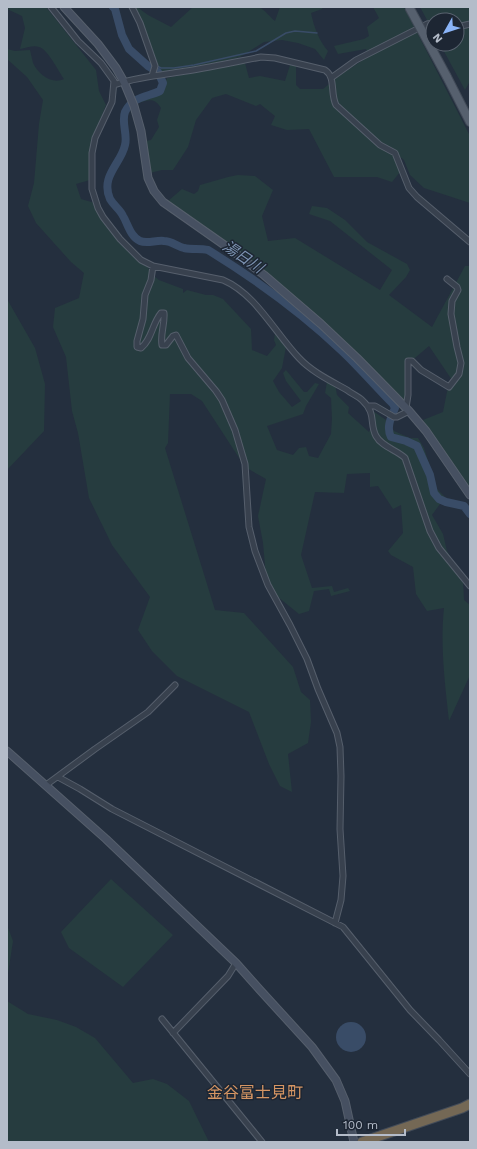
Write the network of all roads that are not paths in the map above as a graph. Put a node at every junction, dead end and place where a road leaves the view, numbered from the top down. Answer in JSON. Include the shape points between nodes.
{"nodes":[{"id":1,"x":51,"y":7,"type":"edge"},
{"id":2,"x":64,"y":7,"type":"edge"},
{"id":3,"x":132,"y":7,"type":"edge"},
{"id":4,"x":409,"y":7,"type":"edge"},
{"id":5,"x":425,"y":25,"type":"edge"},
{"id":6,"x":152,"y":76,"type":"junction"},
{"id":7,"x":331,"y":78,"type":"junction"},
{"id":8,"x":124,"y":82,"type":"junction"},
{"id":9,"x":114,"y":85,"type":"junction"},
{"id":10,"x":470,"y":122,"type":"edge"},
{"id":11,"x":470,"y":242,"type":"edge"},
{"id":12,"x":153,"y":266,"type":"junction"},
{"id":13,"x":447,"y":279,"type":"dead end"},
{"id":14,"x":368,"y":406,"type":"junction"},
{"id":15,"x":407,"y":409,"type":"junction"},
{"id":16,"x":470,"y":495,"type":"edge"},
{"id":17,"x":470,"y":586,"type":"edge"},
{"id":18,"x":175,"y":685,"type":"dead end"},
{"id":19,"x":7,"y":751,"type":"edge"},
{"id":20,"x":58,"y":777,"type":"junction"},
{"id":21,"x":46,"y":785,"type":"junction"},
{"id":22,"x":335,"y":923,"type":"junction"},
{"id":23,"x":236,"y":963,"type":"junction"},
{"id":24,"x":162,"y":1019,"type":"dead end"},
{"id":25,"x":173,"y":1033,"type":"junction"},
{"id":26,"x":470,"y":1074,"type":"edge"},
{"id":27,"x":470,"y":1104,"type":"edge"},
{"id":28,"x":262,"y":1142,"type":"edge"},
{"id":29,"x":354,"y":1142,"type":"edge"},
{"id":30,"x":362,"y":1142,"type":"edge"}],
"edges":[{"from":1,"to":9,"type":"street","via":[[78,41],[101,63],[114,81]]},
{"from":2,"to":8,"type":"street","via":[[98,44]]},
{"from":3,"to":6,"type":"street","via":[[155,66]]},
{"from":4,"to":10,"type":"main road","bridge":true},
{"from":5,"to":7,"type":"street","via":[[356,60]]},
{"from":6,"to":7,"type":"street","via":[[261,57],[319,68],[329,73]]},
{"from":6,"to":8,"type":"street"},
{"from":7,"to":11,"type":"street","via":[[336,105],[380,146],[395,153],[409,188]]},
{"from":8,"to":9,"type":"street"},
{"from":8,"to":15,"type":"street","via":[[141,132],[148,178],[163,202],[264,275],[321,324]]},
{"from":9,"to":12,"type":"street","via":[[112,102],[95,138],[92,153],[92,189],[103,217],[120,239],[141,260]]},
{"from":12,"to":14,"type":"street","via":[[232,284],[253,303],[300,360]]},
{"from":12,"to":22,"type":"street","via":[[152,280],[145,295],[137,347],[140,348],[150,338],[160,313],[164,313],[162,344],[166,345],[176,335],[188,358],[222,400],[235,430],[245,464],[249,527],[255,551],[268,585],[307,659],[337,733],[340,747],[343,876],[341,900]]},
{"from":13,"to":15,"type":"street","via":[[458,290],[452,301],[451,314],[461,363],[459,374],[449,387],[421,370],[412,360],[408,361]]},
{"from":14,"to":15,"type":"street","via":[[375,406],[394,417]]},
{"from":14,"to":17,"type":"street","via":[[377,437],[405,458],[427,522],[439,548]]},
{"from":15,"to":16,"type":"street"},
{"from":18,"to":20,"type":"street","via":[[148,712]]},
{"from":19,"to":21,"type":"street"},
{"from":20,"to":21,"type":"street"},
{"from":20,"to":22,"type":"street","via":[[112,809]]},
{"from":21,"to":23,"type":"street"},
{"from":22,"to":26,"type":"street","via":[[347,931],[410,1010]]},
{"from":23,"to":25,"type":"street","via":[[228,976]]},
{"from":23,"to":29,"type":"street","via":[[312,1047],[336,1080],[345,1101]]},
{"from":24,"to":25,"type":"street"},
{"from":25,"to":28,"type":"street"},
{"from":27,"to":30,"type":"highway"}]}
